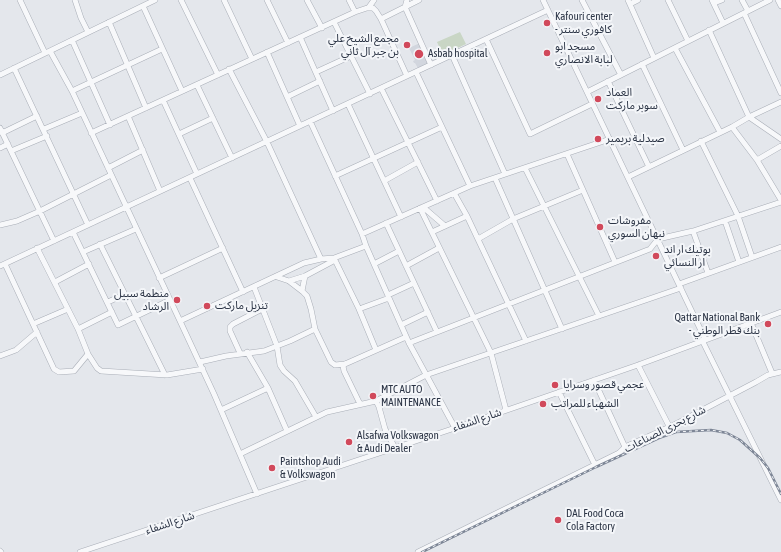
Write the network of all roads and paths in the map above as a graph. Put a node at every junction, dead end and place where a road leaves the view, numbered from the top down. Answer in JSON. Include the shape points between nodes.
{"nodes":[{"id":1,"x":20,"y":0,"type":"edge"},
{"id":2,"x":76,"y":0,"type":"edge"},
{"id":3,"x":155,"y":0,"type":"edge"},
{"id":4,"x":181,"y":0,"type":"edge"},
{"id":5,"x":224,"y":0,"type":"edge"},
{"id":6,"x":267,"y":0,"type":"edge"},
{"id":7,"x":307,"y":0,"type":"edge"},
{"id":8,"x":349,"y":0,"type":"edge"},
{"id":9,"x":374,"y":0,"type":"edge"},
{"id":10,"x":407,"y":0,"type":"edge"},
{"id":11,"x":419,"y":0,"type":"edge"},
{"id":12,"x":543,"y":0,"type":"edge"},
{"id":13,"x":582,"y":0,"type":"edge"},
{"id":14,"x":638,"y":0,"type":"edge"},
{"id":15,"x":668,"y":0,"type":"edge"},
{"id":16,"x":722,"y":0,"type":"edge"},
{"id":17,"x":742,"y":0,"type":"edge"},
{"id":18,"x":770,"y":0,"type":"edge"},
{"id":19,"x":778,"y":0,"type":"edge"},
{"id":20,"x":629,"y":2,"type":"edge"},
{"id":21,"x":713,"y":2,"type":"edge"},
{"id":22,"x":143,"y":6,"type":"junction"},
{"id":23,"x":781,"y":6,"type":"edge"},
{"id":24,"x":369,"y":7,"type":"junction"},
{"id":25,"x":405,"y":7,"type":"junction"},
{"id":26,"x":548,"y":10,"type":"junction"},
{"id":27,"x":355,"y":12,"type":"junction"},
{"id":28,"x":746,"y":12,"type":"junction"},
{"id":29,"x":381,"y":20,"type":"junction"},
{"id":30,"x":109,"y":22,"type":"junction"},
{"id":31,"x":334,"y":22,"type":"junction"},
{"id":32,"x":723,"y":24,"type":"junction"},
{"id":33,"x":322,"y":28,"type":"junction"},
{"id":34,"x":709,"y":30,"type":"junction"},
{"id":35,"x":88,"y":32,"type":"junction"},
{"id":36,"x":300,"y":37,"type":"junction"},
{"id":37,"x":486,"y":39,"type":"junction"},
{"id":38,"x":72,"y":40,"type":"junction"},
{"id":39,"x":688,"y":41,"type":"junction"},
{"id":40,"x":288,"y":43,"type":"junction"},
{"id":41,"x":675,"y":48,"type":"junction"},
{"id":42,"x":162,"y":49,"type":"junction"},
{"id":43,"x":48,"y":52,"type":"junction"},
{"id":44,"x":267,"y":52,"type":"junction"},
{"id":45,"x":452,"y":55,"type":"junction"},
{"id":46,"x":351,"y":56,"type":"junction"},
{"id":47,"x":654,"y":58,"type":"junction"},
{"id":48,"x":252,"y":59,"type":"junction"},
{"id":49,"x":642,"y":64,"type":"junction"},
{"id":50,"x":128,"y":65,"type":"junction"},
{"id":51,"x":431,"y":65,"type":"junction"},
{"id":52,"x":14,"y":68,"type":"junction"},
{"id":53,"x":229,"y":69,"type":"junction"},
{"id":54,"x":316,"y":72,"type":"junction"},
{"id":55,"x":416,"y":72,"type":"junction"},
{"id":56,"x":0,"y":75,"type":"edge"},
{"id":57,"x":218,"y":75,"type":"junction"},
{"id":58,"x":621,"y":75,"type":"junction"},
{"id":59,"x":407,"y":76,"type":"junction"},
{"id":60,"x":320,"y":81,"type":"junction"},
{"id":61,"x":91,"y":82,"type":"junction"},
{"id":62,"x":608,"y":82,"type":"junction"},
{"id":63,"x":197,"y":85,"type":"junction"},
{"id":64,"x":382,"y":88,"type":"junction"},
{"id":65,"x":72,"y":91,"type":"junction"},
{"id":66,"x":182,"y":92,"type":"junction"},
{"id":67,"x":587,"y":92,"type":"junction"},
{"id":68,"x":781,"y":93,"type":"edge"},
{"id":69,"x":370,"y":94,"type":"junction"},
{"id":70,"x":287,"y":97,"type":"junction"},
{"id":71,"x":163,"y":100,"type":"junction"},
{"id":72,"x":781,"y":102,"type":"edge"},
{"id":73,"x":348,"y":104,"type":"junction"},
{"id":74,"x":592,"y":104,"type":"junction"},
{"id":75,"x":146,"y":108,"type":"junction"},
{"id":76,"x":333,"y":111,"type":"junction"},
{"id":77,"x":82,"y":113,"type":"junction"},
{"id":78,"x":37,"y":116,"type":"junction"},
{"id":79,"x":128,"y":116,"type":"junction"},
{"id":80,"x":749,"y":117,"type":"junction"},
{"id":81,"x":213,"y":118,"type":"junction"},
{"id":82,"x":310,"y":121,"type":"junction"},
{"id":83,"x":110,"y":125,"type":"junction"},
{"id":84,"x":300,"y":126,"type":"junction"},
{"id":85,"x":442,"y":127,"type":"junction"},
{"id":86,"x":732,"y":127,"type":"junction"},
{"id":87,"x":44,"y":129,"type":"junction"},
{"id":88,"x":1,"y":130,"type":"edge"},
{"id":89,"x":720,"y":132,"type":"junction"},
{"id":90,"x":92,"y":133,"type":"junction"},
{"id":91,"x":179,"y":134,"type":"junction"},
{"id":92,"x":47,"y":136,"type":"junction"},
{"id":93,"x":610,"y":139,"type":"junction"},
{"id":94,"x":781,"y":139,"type":"edge"},
{"id":95,"x":702,"y":141,"type":"junction"},
{"id":96,"x":266,"y":142,"type":"junction"},
{"id":97,"x":408,"y":143,"type":"junction"},
{"id":98,"x":8,"y":144,"type":"junction"},
{"id":99,"x":781,"y":146,"type":"edge"},
{"id":100,"x":0,"y":148,"type":"edge"},
{"id":101,"x":143,"y":150,"type":"junction"},
{"id":102,"x":683,"y":150,"type":"junction"},
{"id":103,"x":11,"y":152,"type":"junction"},
{"id":104,"x":567,"y":154,"type":"junction"},
{"id":105,"x":232,"y":158,"type":"junction"},
{"id":106,"x":374,"y":158,"type":"junction"},
{"id":107,"x":757,"y":160,"type":"junction"},
{"id":108,"x":418,"y":162,"type":"junction"},
{"id":109,"x":648,"y":167,"type":"junction"},
{"id":110,"x":108,"y":168,"type":"junction"},
{"id":111,"x":525,"y":168,"type":"junction"},
{"id":112,"x":197,"y":174,"type":"junction"},
{"id":113,"x":505,"y":174,"type":"junction"},
{"id":114,"x":111,"y":175,"type":"junction"},
{"id":115,"x":335,"y":176,"type":"junction"},
{"id":116,"x":628,"y":177,"type":"junction"},
{"id":117,"x":190,"y":178,"type":"junction"},
{"id":118,"x":495,"y":178,"type":"junction"},
{"id":119,"x":384,"y":181,"type":"junction"},
{"id":120,"x":470,"y":186,"type":"junction"},
{"id":121,"x":583,"y":190,"type":"junction"},
{"id":122,"x":160,"y":191,"type":"junction"},
{"id":123,"x":454,"y":193,"type":"junction"},
{"id":124,"x":73,"y":194,"type":"junction"},
{"id":125,"x":436,"y":201,"type":"junction"},
{"id":126,"x":781,"y":201,"type":"edge"},
{"id":127,"x":545,"y":206,"type":"junction"},
{"id":128,"x":126,"y":207,"type":"junction"},
{"id":129,"x":421,"y":208,"type":"junction"},
{"id":130,"x":40,"y":211,"type":"junction"},
{"id":131,"x":467,"y":216,"type":"junction"},
{"id":132,"x":738,"y":216,"type":"junction"},
{"id":133,"x":401,"y":217,"type":"junction"},
{"id":134,"x":513,"y":219,"type":"junction"},
{"id":135,"x":725,"y":221,"type":"junction"},
{"id":136,"x":0,"y":223,"type":"edge"},
{"id":137,"x":386,"y":223,"type":"junction"},
{"id":138,"x":88,"y":225,"type":"junction"},
{"id":139,"x":445,"y":226,"type":"junction"},
{"id":140,"x":136,"y":229,"type":"junction"},
{"id":141,"x":693,"y":231,"type":"junction"},
{"id":142,"x":73,"y":232,"type":"junction"},
{"id":143,"x":432,"y":232,"type":"junction"},
{"id":144,"x":362,"y":234,"type":"junction"},
{"id":145,"x":478,"y":239,"type":"junction"},
{"id":146,"x":658,"y":239,"type":"junction"},
{"id":147,"x":54,"y":241,"type":"junction"},
{"id":148,"x":100,"y":244,"type":"junction"},
{"id":149,"x":366,"y":246,"type":"junction"},
{"id":150,"x":781,"y":247,"type":"edge"},
{"id":151,"x":37,"y":248,"type":"junction"},
{"id":152,"x":223,"y":248,"type":"junction"},
{"id":153,"x":440,"y":248,"type":"junction"},
{"id":154,"x":83,"y":252,"type":"junction"},
{"id":155,"x":399,"y":252,"type":"junction"},
{"id":156,"x":752,"y":257,"type":"junction"},
{"id":157,"x":321,"y":259,"type":"junction"},
{"id":158,"x":335,"y":259,"type":"junction"},
{"id":159,"x":615,"y":262,"type":"junction"},
{"id":160,"x":739,"y":262,"type":"junction"},
{"id":161,"x":89,"y":264,"type":"junction"},
{"id":162,"x":374,"y":264,"type":"junction"},
{"id":163,"x":2,"y":265,"type":"edge"},
{"id":164,"x":406,"y":266,"type":"junction"},
{"id":165,"x":708,"y":273,"type":"junction"},
{"id":166,"x":305,"y":276,"type":"junction"},
{"id":167,"x":580,"y":276,"type":"junction"},
{"id":168,"x":277,"y":277,"type":"junction"},
{"id":169,"x":160,"y":278,"type":"junction"},
{"id":170,"x":55,"y":282,"type":"junction"},
{"id":171,"x":290,"y":282,"type":"junction"},
{"id":172,"x":414,"y":284,"type":"junction"},
{"id":173,"x":680,"y":286,"type":"junction"},
{"id":174,"x":254,"y":287,"type":"junction"},
{"id":175,"x":545,"y":289,"type":"junction"},
{"id":176,"x":302,"y":291,"type":"junction"},
{"id":177,"x":243,"y":292,"type":"junction"},
{"id":178,"x":125,"y":294,"type":"junction"},
{"id":179,"x":388,"y":297,"type":"junction"},
{"id":180,"x":170,"y":300,"type":"junction"},
{"id":181,"x":108,"y":302,"type":"junction"},
{"id":182,"x":508,"y":303,"type":"junction"},
{"id":183,"x":68,"y":309,"type":"junction"},
{"id":184,"x":262,"y":309,"type":"junction"},
{"id":185,"x":359,"y":309,"type":"junction"},
{"id":186,"x":112,"y":312,"type":"junction"},
{"id":187,"x":428,"y":312,"type":"junction"},
{"id":188,"x":781,"y":312,"type":"edge"},
{"id":189,"x":136,"y":316,"type":"junction"},
{"id":190,"x":600,"y":316,"type":"junction"},
{"id":191,"x":473,"y":318,"type":"junction"},
{"id":192,"x":180,"y":321,"type":"junction"},
{"id":193,"x":751,"y":323,"type":"junction"},
{"id":194,"x":33,"y":324,"type":"junction"},
{"id":195,"x":401,"y":326,"type":"junction"},
{"id":196,"x":315,"y":329,"type":"junction"},
{"id":197,"x":562,"y":329,"type":"junction"},
{"id":198,"x":78,"y":330,"type":"junction"},
{"id":199,"x":37,"y":332,"type":"junction"},
{"id":200,"x":437,"y":332,"type":"junction"},
{"id":201,"x":406,"y":337,"type":"junction"},
{"id":202,"x":704,"y":340,"type":"junction"},
{"id":203,"x":526,"y":341,"type":"junction"},
{"id":204,"x":409,"y":343,"type":"junction"},
{"id":205,"x":277,"y":346,"type":"junction"},
{"id":206,"x":0,"y":349,"type":"edge"},
{"id":207,"x":376,"y":350,"type":"junction"},
{"id":208,"x":247,"y":352,"type":"junction"},
{"id":209,"x":240,"y":353,"type":"junction"},
{"id":210,"x":491,"y":353,"type":"junction"},
{"id":211,"x":88,"y":354,"type":"junction"},
{"id":212,"x":1,"y":356,"type":"edge"},
{"id":213,"x":200,"y":362,"type":"junction"},
{"id":214,"x":345,"y":364,"type":"junction"},
{"id":215,"x":638,"y":365,"type":"junction"},
{"id":216,"x":203,"y":369,"type":"junction"},
{"id":217,"x":781,"y":372,"type":"edge"},
{"id":218,"x":772,"y":373,"type":"junction"},
{"id":219,"x":165,"y":375,"type":"junction"},
{"id":220,"x":426,"y":375,"type":"junction"},
{"id":221,"x":594,"y":380,"type":"junction"},
{"id":222,"x":268,"y":388,"type":"junction"},
{"id":223,"x":558,"y":392,"type":"junction"},
{"id":224,"x":730,"y":396,"type":"junction"},
{"id":225,"x":376,"y":401,"type":"junction"},
{"id":226,"x":360,"y":404,"type":"junction"},
{"id":227,"x":221,"y":410,"type":"junction"},
{"id":228,"x":506,"y":410,"type":"junction"},
{"id":229,"x":316,"y":417,"type":"junction"},
{"id":230,"x":669,"y":426,"type":"junction"},
{"id":231,"x":455,"y":428,"type":"junction"},
{"id":232,"x":287,"y":431,"type":"junction"},
{"id":233,"x":625,"y":447,"type":"junction"},
{"id":234,"x":395,"y":448,"type":"junction"},
{"id":235,"x":240,"y":454,"type":"junction"},
{"id":236,"x":595,"y":465,"type":"junction"},
{"id":237,"x":257,"y":494,"type":"junction"},
{"id":238,"x":781,"y":500,"type":"edge"},
{"id":239,"x":80,"y":552,"type":"edge"},
{"id":240,"x":418,"y":552,"type":"edge"}],
"edges":[{"from":1,"to":43,"type":"street"},
{"from":2,"to":35,"type":"street"},
{"from":3,"to":22,"type":"street"},
{"from":4,"to":57,"type":"street"},
{"from":5,"to":48,"type":"street"},
{"from":6,"to":40,"type":"street"},
{"from":7,"to":33,"type":"street"},
{"from":8,"to":27,"type":"street"},
{"from":9,"to":24,"type":"street"},
{"from":10,"to":25,"type":"street"},
{"from":11,"to":25,"type":"street"},
{"from":12,"to":26,"type":"street"},
{"from":13,"to":58,"type":"street"},
{"from":14,"to":20,"type":"street"},
{"from":15,"to":39,"type":"street"},
{"from":16,"to":21,"type":"street"},
{"from":17,"to":28,"type":"street"},
{"from":18,"to":28,"type":"street"},
{"from":19,"to":23,"type":"street"},
{"from":20,"to":47,"type":"street"},
{"from":21,"to":32,"type":"street"},
{"from":22,"to":30,"type":"street"},
{"from":22,"to":42,"type":"street"},
{"from":24,"to":27,"type":"street"},
{"from":24,"to":29,"type":"street","via":[[376,11]]},
{"from":25,"to":29,"type":"street"},
{"from":25,"to":51,"type":"street"},
{"from":26,"to":37,"type":"street"},
{"from":26,"to":67,"type":"street"},
{"from":27,"to":31,"type":"street"},
{"from":28,"to":32,"type":"street"},
{"from":28,"to":68,"type":"street"},
{"from":29,"to":59,"type":"street"},
{"from":30,"to":35,"type":"street"},
{"from":30,"to":50,"type":"street"},
{"from":31,"to":33,"type":"street"},
{"from":31,"to":46,"type":"street"},
{"from":32,"to":34,"type":"street"},
{"from":33,"to":36,"type":"street"},
{"from":34,"to":39,"type":"street"},
{"from":34,"to":80,"type":"street"},
{"from":35,"to":38,"type":"street"},
{"from":36,"to":40,"type":"street"},
{"from":36,"to":54,"type":"street"},
{"from":37,"to":45,"type":"street"},
{"from":37,"to":74,"type":"street","via":[[530,134]]},
{"from":38,"to":43,"type":"street"},
{"from":38,"to":61,"type":"street"},
{"from":39,"to":41,"type":"street"},
{"from":40,"to":44,"type":"street"},
{"from":41,"to":47,"type":"street"},
{"from":41,"to":89,"type":"street"},
{"from":42,"to":50,"type":"street"},
{"from":42,"to":66,"type":"street"},
{"from":43,"to":52,"type":"street"},
{"from":43,"to":65,"type":"street"},
{"from":44,"to":48,"type":"street"},
{"from":44,"to":70,"type":"street"},
{"from":45,"to":51,"type":"street"},
{"from":45,"to":113,"type":"street"},
{"from":46,"to":54,"type":"street"},
{"from":46,"to":69,"type":"street"},
{"from":47,"to":49,"type":"street"},
{"from":48,"to":53,"type":"street"},
{"from":49,"to":58,"type":"street"},
{"from":49,"to":102,"type":"street"},
{"from":50,"to":61,"type":"street"},
{"from":50,"to":75,"type":"street"},
{"from":51,"to":55,"type":"street"},
{"from":52,"to":56,"type":"street"},
{"from":52,"to":78,"type":"street"},
{"from":53,"to":57,"type":"street"},
{"from":53,"to":96,"type":"street"},
{"from":54,"to":60,"type":"street"},
{"from":55,"to":59,"type":"street"},
{"from":55,"to":85,"type":"street"},
{"from":57,"to":63,"type":"street"},
{"from":58,"to":62,"type":"street"},
{"from":59,"to":64,"type":"street"},
{"from":60,"to":70,"type":"street"},
{"from":60,"to":76,"type":"street"},
{"from":61,"to":65,"type":"street"},
{"from":61,"to":83,"type":"street"},
{"from":62,"to":67,"type":"street"},
{"from":62,"to":109,"type":"street"},
{"from":63,"to":66,"type":"street"},
{"from":63,"to":81,"type":"street"},
{"from":64,"to":69,"type":"street"},
{"from":64,"to":97,"type":"street"},
{"from":65,"to":77,"type":"street"},
{"from":66,"to":71,"type":"street"},
{"from":67,"to":74,"type":"street"},
{"from":69,"to":73,"type":"street"},
{"from":70,"to":84,"type":"street"},
{"from":71,"to":75,"type":"street"},
{"from":71,"to":91,"type":"street"},
{"from":72,"to":80,"type":"street"},
{"from":73,"to":76,"type":"street"},
{"from":73,"to":106,"type":"street"},
{"from":74,"to":93,"type":"street"},
{"from":75,"to":79,"type":"street"},
{"from":76,"to":82,"type":"street"},
{"from":77,"to":87,"type":"street"},
{"from":77,"to":90,"type":"street"},
{"from":78,"to":87,"type":"street"},
{"from":78,"to":88,"type":"street"},
{"from":79,"to":83,"type":"street"},
{"from":79,"to":101,"type":"street"},
{"from":80,"to":86,"type":"street"},
{"from":80,"to":94,"type":"street"},
{"from":81,"to":91,"type":"street"},
{"from":81,"to":105,"type":"street"},
{"from":82,"to":84,"type":"street"},
{"from":82,"to":115,"type":"street"},
{"from":83,"to":90,"type":"street"},
{"from":84,"to":96,"type":"street"},
{"from":85,"to":97,"type":"street"},
{"from":85,"to":120,"type":"street"},
{"from":86,"to":89,"type":"street"},
{"from":86,"to":107,"type":"street"},
{"from":87,"to":92,"type":"street"},
{"from":88,"to":98,"type":"street"},
{"from":89,"to":95,"type":"street"},
{"from":90,"to":110,"type":"street"},
{"from":91,"to":112,"type":"street"},
{"from":92,"to":103,"type":"street"},
{"from":92,"to":124,"type":"street"},
{"from":93,"to":104,"type":"street"},
{"from":93,"to":116,"type":"street"},
{"from":95,"to":102,"type":"street"},
{"from":95,"to":132,"type":"street"},
{"from":96,"to":105,"type":"street"},
{"from":96,"to":157,"type":"street"},
{"from":97,"to":106,"type":"street"},
{"from":97,"to":108,"type":"street"},
{"from":98,"to":100,"type":"street"},
{"from":98,"to":103,"type":"street"},
{"from":99,"to":107,"type":"street"},
{"from":101,"to":110,"type":"street"},
{"from":101,"to":122,"type":"street"},
{"from":102,"to":109,"type":"street"},
{"from":103,"to":130,"type":"street"},
{"from":104,"to":111,"type":"street"},
{"from":104,"to":121,"type":"street"},
{"from":105,"to":112,"type":"street"},
{"from":106,"to":115,"type":"street"},
{"from":106,"to":119,"type":"street"},
{"from":107,"to":126,"type":"street"},
{"from":108,"to":119,"type":"street"},
{"from":108,"to":125,"type":"street"},
{"from":109,"to":116,"type":"street"},
{"from":110,"to":114,"type":"street"},
{"from":111,"to":113,"type":"street"},
{"from":111,"to":127,"type":"street"},
{"from":112,"to":117,"type":"street"},
{"from":113,"to":118,"type":"street"},
{"from":114,"to":124,"type":"street"},
{"from":114,"to":128,"type":"street"},
{"from":115,"to":144,"type":"street"},
{"from":116,"to":146,"type":"street"},
{"from":117,"to":122,"type":"street"},
{"from":117,"to":152,"type":"street"},
{"from":118,"to":120,"type":"street"},
{"from":118,"to":134,"type":"street"},
{"from":119,"to":133,"type":"street"},
{"from":120,"to":123,"type":"street"},
{"from":121,"to":127,"type":"street"},
{"from":121,"to":159,"type":"street"},
{"from":122,"to":128,"type":"street"},
{"from":123,"to":125,"type":"street"},
{"from":123,"to":131,"type":"street"},
{"from":124,"to":130,"type":"street"},
{"from":124,"to":138,"type":"street"},
{"from":125,"to":129,"type":"street"},
{"from":126,"to":132,"type":"street"},
{"from":127,"to":134,"type":"street"},
{"from":127,"to":167,"type":"street"},
{"from":128,"to":138,"type":"street"},
{"from":128,"to":140,"type":"street"},
{"from":129,"to":133,"type":"street"},
{"from":129,"to":139,"type":"street"},
{"from":129,"to":143,"type":"street"},
{"from":130,"to":136,"type":"street","via":[[17,221]]},
{"from":130,"to":147,"type":"street"},
{"from":131,"to":139,"type":"street"},
{"from":131,"to":145,"type":"street"},
{"from":132,"to":135,"type":"street"},
{"from":132,"to":156,"type":"street"},
{"from":133,"to":137,"type":"street"},
{"from":134,"to":145,"type":"street"},
{"from":134,"to":175,"type":"street"},
{"from":135,"to":141,"type":"street"},
{"from":135,"to":160,"type":"street"},
{"from":137,"to":144,"type":"street"},
{"from":137,"to":155,"type":"street"},
{"from":138,"to":142,"type":"street"},
{"from":139,"to":143,"type":"street"},
{"from":140,"to":148,"type":"street"},
{"from":140,"to":169,"type":"street"},
{"from":141,"to":146,"type":"street"},
{"from":141,"to":165,"type":"street"},
{"from":142,"to":147,"type":"street"},
{"from":142,"to":154,"type":"street"},
{"from":143,"to":153,"type":"street"},
{"from":144,"to":149,"type":"street"},
{"from":145,"to":182,"type":"street"},
{"from":146,"to":159,"type":"street","via":[[650,249]]},
{"from":146,"to":173,"type":"street"},
{"from":147,"to":151,"type":"street"},
{"from":148,"to":154,"type":"street"},
{"from":148,"to":178,"type":"street"},
{"from":149,"to":158,"type":"street"},
{"from":149,"to":162,"type":"street"},
{"from":150,"to":156,"type":"street"},
{"from":151,"to":163,"type":"street"},
{"from":151,"to":170,"type":"street"},
{"from":152,"to":169,"type":"street"},
{"from":152,"to":177,"type":"street"},
{"from":153,"to":164,"type":"street"},
{"from":153,"to":191,"type":"street"},
{"from":154,"to":161,"type":"street"},
{"from":155,"to":162,"type":"street"},
{"from":155,"to":164,"type":"street"},
{"from":156,"to":160,"type":"street"},
{"from":157,"to":158,"type":"street"},
{"from":157,"to":168,"type":"street"},
{"from":158,"to":166,"type":"street"},
{"from":158,"to":185,"type":"street"},
{"from":159,"to":167,"type":"street"},
{"from":160,"to":165,"type":"street"},
{"from":161,"to":170,"type":"street"},
{"from":161,"to":181,"type":"street"},
{"from":162,"to":179,"type":"street"},
{"from":163,"to":194,"type":"street"},
{"from":164,"to":172,"type":"street"},
{"from":165,"to":173,"type":"street"},
{"from":166,"to":171,"type":"street"},
{"from":166,"to":176,"type":"street"},
{"from":167,"to":175,"type":"street"},
{"from":167,"to":190,"type":"street"},
{"from":168,"to":171,"type":"street"},
{"from":168,"to":174,"type":"street"},
{"from":169,"to":180,"type":"street"},
{"from":170,"to":183,"type":"street"},
{"from":171,"to":176,"type":"street"},
{"from":172,"to":179,"type":"street"},
{"from":172,"to":187,"type":"street"},
{"from":173,"to":190,"type":"street"},
{"from":173,"to":202,"type":"street"},
{"from":174,"to":177,"type":"street"},
{"from":174,"to":184,"type":"street"},
{"from":175,"to":182,"type":"street"},
{"from":175,"to":197,"type":"street"},
{"from":176,"to":196,"type":"street","via":[[309,301]]},
{"from":177,"to":192,"type":"street"},
{"from":178,"to":181,"type":"street"},
{"from":178,"to":189,"type":"street"},
{"from":179,"to":185,"type":"street"},
{"from":179,"to":195,"type":"street"},
{"from":180,"to":189,"type":"street"},
{"from":180,"to":192,"type":"street"},
{"from":181,"to":186,"type":"street"},
{"from":182,"to":191,"type":"street"},
{"from":182,"to":203,"type":"street"},
{"from":183,"to":194,"type":"street"},
{"from":183,"to":198,"type":"street"},
{"from":184,"to":205,"type":"street"},
{"from":184,"to":209,"type":"street","via":[[230,328]]},
{"from":185,"to":207,"type":"street"},
{"from":186,"to":189,"type":"street","via":[[118,325]]},
{"from":186,"to":198,"type":"street"},
{"from":187,"to":195,"type":"street"},
{"from":187,"to":200,"type":"street"},
{"from":188,"to":193,"type":"street","name":"شارع الشفاء"},
{"from":189,"to":219,"type":"street"},
{"from":190,"to":197,"type":"street"},
{"from":191,"to":200,"type":"street"},
{"from":191,"to":210,"type":"street"},
{"from":192,"to":213,"type":"street"},
{"from":193,"to":202,"type":"street","name":"شارع الشفاء"},
{"from":193,"to":218,"type":"street"},
{"from":194,"to":199,"type":"street"},
{"from":195,"to":201,"type":"street"},
{"from":196,"to":205,"type":"street"},
{"from":196,"to":214,"type":"street","via":[[331,362],[335,365]]},
{"from":197,"to":203,"type":"street"},
{"from":198,"to":211,"type":"street"},
{"from":199,"to":211,"type":"street","via":[[57,371],[76,370]]},
{"from":199,"to":212,"type":"street","via":[[16,350]]},
{"from":200,"to":204,"type":"street"},
{"from":201,"to":204,"type":"street"},
{"from":201,"to":207,"type":"street"},
{"from":202,"to":215,"type":"street","name":"شارع الشفاء"},
{"from":202,"to":224,"type":"street"},
{"from":203,"to":210,"type":"street"},
{"from":204,"to":220,"type":"street"},
{"from":205,"to":208,"type":"street","via":[[264,351]]},
{"from":205,"to":229,"type":"street","via":[[280,365],[295,381]]},
{"from":206,"to":212,"type":"street"},
{"from":207,"to":214,"type":"street"},
{"from":208,"to":209,"type":"street"},
{"from":208,"to":222,"type":"street"},
{"from":209,"to":213,"type":"street"},
{"from":210,"to":220,"type":"street"},
{"from":210,"to":228,"type":"street"},
{"from":211,"to":219,"type":"street","via":[[101,371]]},
{"from":213,"to":216,"type":"street"},
{"from":214,"to":226,"type":"street","via":[[344,371]]},
{"from":215,"to":221,"type":"street","name":"شارع الشفاء"},
{"from":215,"to":230,"type":"street"},
{"from":216,"to":219,"type":"street"},
{"from":216,"to":227,"type":"street"},
{"from":217,"to":218,"type":"street","name":"شارع بحرى الصناعات"},
{"from":218,"to":224,"type":"street","name":"شارع بحرى الصناعات"},
{"from":220,"to":225,"type":"street"},
{"from":220,"to":231,"type":"street"},
{"from":221,"to":223,"type":"street","name":"شارع الشفاء"},
{"from":221,"to":233,"type":"street"},
{"from":222,"to":227,"type":"street"},
{"from":222,"to":232,"type":"street"},
{"from":223,"to":228,"type":"street","name":"شارع الشفاء"},
{"from":223,"to":236,"type":"street"},
{"from":224,"to":230,"type":"street","name":"شارع بحرى الصناعات"},
{"from":224,"to":238,"type":"street"},
{"from":225,"to":226,"type":"street"},
{"from":225,"to":234,"type":"street","via":[[385,429]]},
{"from":226,"to":229,"type":"street"},
{"from":227,"to":235,"type":"street"},
{"from":228,"to":231,"type":"street","name":"شارع الشفاء"},
{"from":229,"to":232,"type":"street"},
{"from":230,"to":233,"type":"street","name":"شارع بحرى الصناعات"},
{"from":231,"to":234,"type":"street","name":"شارع الشفاء"},
{"from":232,"to":235,"type":"street"},
{"from":233,"to":236,"type":"street","name":"شارع بحرى الصناعات","via":[[619,453]]},
{"from":234,"to":237,"type":"street","name":"شارع الشفاء"},
{"from":235,"to":237,"type":"street"},
{"from":236,"to":240,"type":"street","name":"شارع بحرى الصناعات"},
{"from":237,"to":239,"type":"street","name":"شارع الشفاء"}]}
